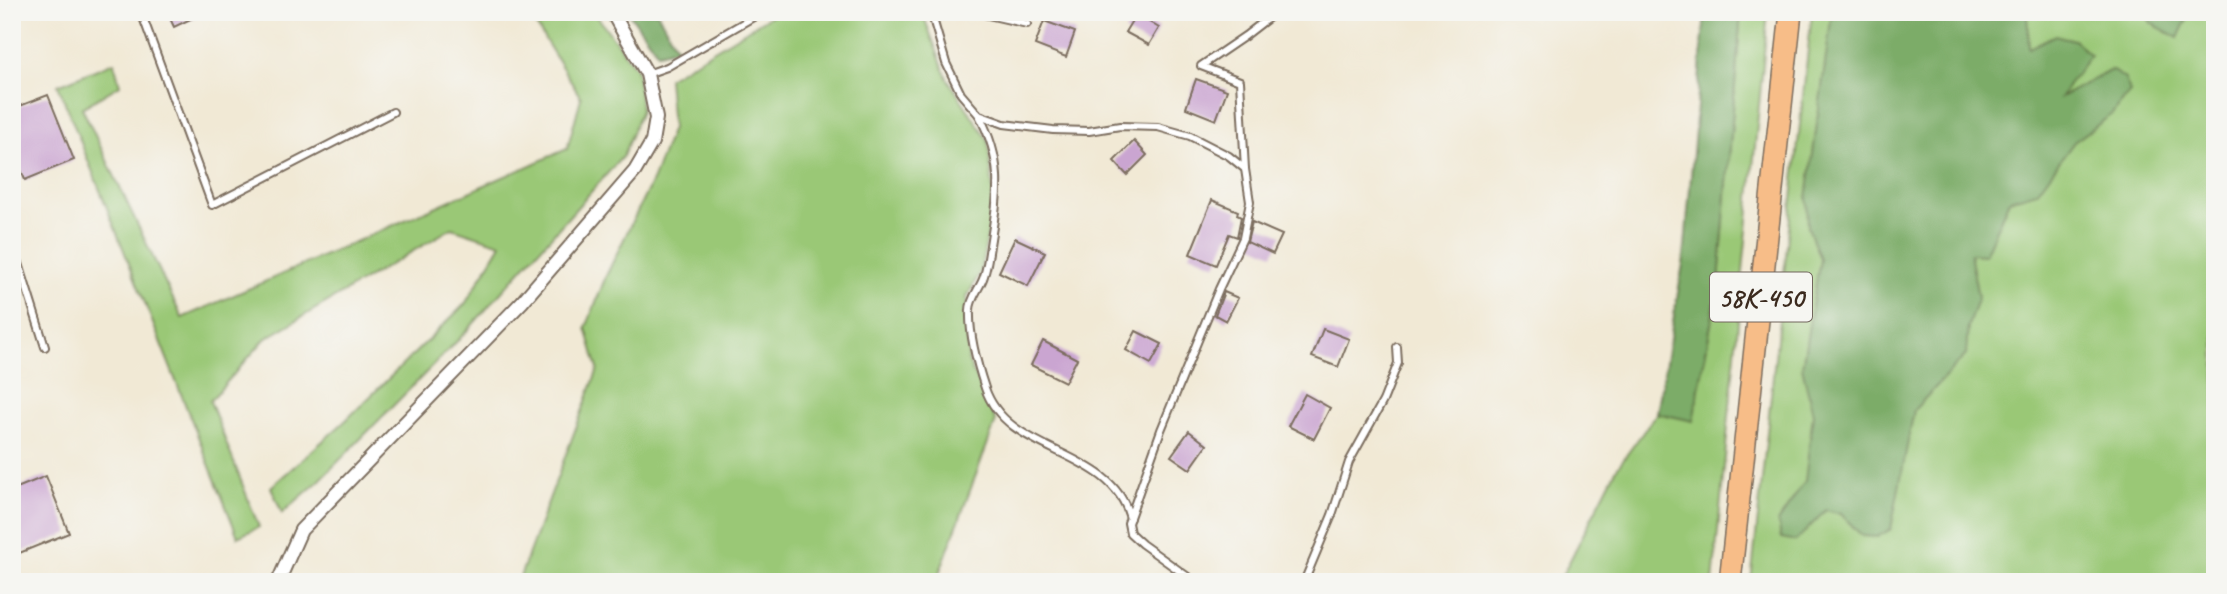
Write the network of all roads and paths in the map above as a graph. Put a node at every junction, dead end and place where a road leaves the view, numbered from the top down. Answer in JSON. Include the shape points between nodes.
{"nodes":[{"id":1,"x":141,"y":12,"type":"edge"},
{"id":2,"x":612,"y":12,"type":"edge"},
{"id":3,"x":762,"y":12,"type":"edge"},
{"id":4,"x":931,"y":12,"type":"edge"},
{"id":5,"x":975,"y":12,"type":"edge"},
{"id":6,"x":1276,"y":12,"type":"edge"},
{"id":7,"x":1791,"y":12,"type":"edge"},
{"id":8,"x":1027,"y":24,"type":"dead end"},
{"id":9,"x":647,"y":75,"type":"junction"},
{"id":10,"x":393,"y":112,"type":"dead end"},
{"id":11,"x":979,"y":115,"type":"junction"},
{"id":12,"x":1245,"y":169,"type":"junction"},
{"id":13,"x":12,"y":241,"type":"edge"},
{"id":14,"x":46,"y":346,"type":"dead end"},
{"id":15,"x":1397,"y":347,"type":"dead end"},
{"id":16,"x":1130,"y":518,"type":"junction"},
{"id":17,"x":278,"y":582,"type":"edge"},
{"id":18,"x":1195,"y":582,"type":"edge"},
{"id":19,"x":1304,"y":582,"type":"edge"},
{"id":20,"x":1730,"y":582,"type":"edge"}],
"edges":[{"from":1,"to":10,"type":"lane","via":[[212,205]]},
{"from":2,"to":9,"type":"street"},
{"from":3,"to":9,"type":"lane"},
{"from":4,"to":11,"type":"lane","via":[[946,63],[961,94]]},
{"from":5,"to":8,"type":"lane"},
{"from":6,"to":12,"type":"lane","via":[[1201,66],[1240,81]]},
{"from":7,"to":20,"type":"highway","number":"58К-450"},
{"from":9,"to":17,"type":"street","via":[[656,118],[652,142],[635,171],[522,302],[301,530]]},
{"from":11,"to":12,"type":"lane","via":[[1004,124],[1053,130],[1158,127],[1190,136]]},
{"from":11,"to":16,"type":"lane","via":[[991,138],[998,189],[985,275],[970,308],[986,392],[999,413],[1025,436],[1073,458],[1114,486]]},
{"from":12,"to":16,"type":"lane","via":[[1250,202],[1243,239],[1165,419]]},
{"from":13,"to":14,"type":"lane"},
{"from":15,"to":19,"type":"lane","via":[[1398,363],[1383,401],[1349,462]]},
{"from":16,"to":18,"type":"lane","via":[[1130,533]]}]}
